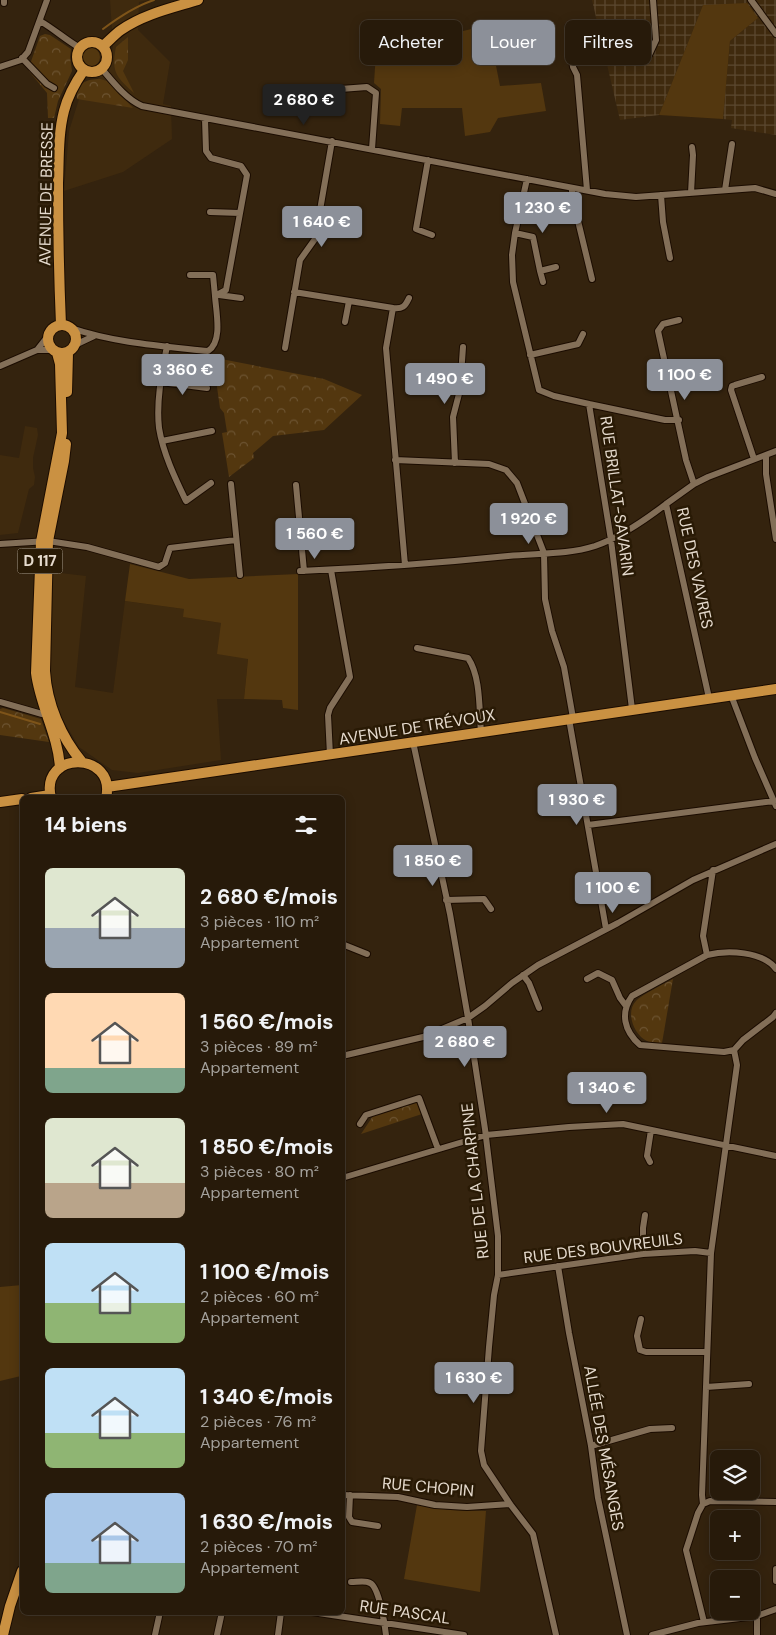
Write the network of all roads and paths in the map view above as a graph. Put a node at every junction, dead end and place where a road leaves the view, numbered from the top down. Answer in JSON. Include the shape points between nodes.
{"nodes":[{"id":1,"x":47,"y":0,"type":"edge"},
{"id":2,"x":198,"y":0,"type":"edge"},
{"id":3,"x":653,"y":0,"type":"edge"},
{"id":4,"x":751,"y":0,"type":"edge"},
{"id":5,"x":40,"y":21,"type":"junction"},
{"id":6,"x":776,"y":34,"type":"edge"},
{"id":7,"x":103,"y":46,"type":"junction"},
{"id":8,"x":80,"y":48,"type":"junction"},
{"id":9,"x":651,"y":51,"type":"edge"},
{"id":10,"x":22,"y":58,"type":"junction"},
{"id":11,"x":572,"y":65,"type":"edge"},
{"id":12,"x":0,"y":67,"type":"edge"},
{"id":13,"x":102,"y":69,"type":"junction"},
{"id":14,"x":84,"y":70,"type":"junction"},
{"id":15,"x":54,"y":88,"type":"dead end"},
{"id":16,"x":302,"y":92,"type":"dead end"},
{"id":17,"x":205,"y":119,"type":"junction"},
{"id":18,"x":332,"y":141,"type":"junction"},
{"id":19,"x":732,"y":144,"type":"dead end"},
{"id":20,"x":692,"y":147,"type":"dead end"},
{"id":21,"x":372,"y":149,"type":"junction"},
{"id":22,"x":428,"y":160,"type":"junction"},
{"id":23,"x":527,"y":179,"type":"junction"},
{"id":24,"x":572,"y":188,"type":"junction"},
{"id":25,"x":587,"y":190,"type":"junction"},
{"id":26,"x":726,"y":190,"type":"junction"},
{"id":27,"x":691,"y":193,"type":"junction"},
{"id":28,"x":776,"y":194,"type":"edge"},
{"id":29,"x":661,"y":195,"type":"junction"},
{"id":30,"x":210,"y":212,"type":"dead end"},
{"id":31,"x":240,"y":213,"type":"junction"},
{"id":32,"x":515,"y":233,"type":"junction"},
{"id":33,"x":432,"y":235,"type":"dead end"},
{"id":34,"x":670,"y":258,"type":"dead end"},
{"id":35,"x":556,"y":267,"type":"dead end"},
{"id":36,"x":540,"y":271,"type":"junction"},
{"id":37,"x":190,"y":275,"type":"dead end"},
{"id":38,"x":592,"y":279,"type":"dead end"},
{"id":39,"x":543,"y":282,"type":"dead end"},
{"id":40,"x":294,"y":292,"type":"junction"},
{"id":41,"x":217,"y":296,"type":"junction"},
{"id":42,"x":241,"y":298,"type":"dead end"},
{"id":43,"x":408,"y":298,"type":"dead end"},
{"id":44,"x":349,"y":301,"type":"junction"},
{"id":45,"x":393,"y":308,"type":"junction"},
{"id":46,"x":679,"y":320,"type":"dead end"},
{"id":47,"x":345,"y":322,"type":"dead end"},
{"id":48,"x":66,"y":326,"type":"junction"},
{"id":49,"x":583,"y":334,"type":"dead end"},
{"id":50,"x":48,"y":336,"type":"junction"},
{"id":51,"x":94,"y":336,"type":"junction"},
{"id":52,"x":75,"y":345,"type":"junction"},
{"id":53,"x":167,"y":346,"type":"junction"},
{"id":54,"x":463,"y":347,"type":"dead end"},
{"id":55,"x":285,"y":348,"type":"dead end"},
{"id":56,"x":37,"y":350,"type":"junction"},
{"id":57,"x":54,"y":351,"type":"junction"},
{"id":58,"x":68,"y":353,"type":"junction"},
{"id":59,"x":530,"y":355,"type":"junction"},
{"id":60,"x":0,"y":366,"type":"edge"},
{"id":61,"x":762,"y":377,"type":"dead end"},
{"id":62,"x":161,"y":382,"type":"junction"},
{"id":63,"x":207,"y":388,"type":"dead end"},
{"id":64,"x":589,"y":404,"type":"junction"},
{"id":65,"x":679,"y":420,"type":"junction"},
{"id":66,"x":212,"y":431,"type":"dead end"},
{"id":67,"x":162,"y":441,"type":"junction"},
{"id":68,"x":776,"y":451,"type":"edge"},
{"id":69,"x":766,"y":455,"type":"junction"},
{"id":70,"x":754,"y":459,"type":"junction"},
{"id":71,"x":395,"y":460,"type":"junction"},
{"id":72,"x":454,"y":463,"type":"junction"},
{"id":73,"x":211,"y":483,"type":"dead end"},
{"id":74,"x":231,"y":484,"type":"dead end"},
{"id":75,"x":694,"y":484,"type":"junction"},
{"id":76,"x":296,"y":485,"type":"dead end"},
{"id":77,"x":666,"y":504,"type":"junction"},
{"id":78,"x":776,"y":539,"type":"edge"},
{"id":79,"x":236,"y":540,"type":"junction"},
{"id":80,"x":611,"y":540,"type":"junction"},
{"id":81,"x":44,"y":541,"type":"junction"},
{"id":82,"x":0,"y":544,"type":"edge"},
{"id":83,"x":544,"y":553,"type":"junction"},
{"id":84,"x":405,"y":564,"type":"junction"},
{"id":85,"x":331,"y":570,"type":"junction"},
{"id":86,"x":240,"y":574,"type":"dead end"},
{"id":87,"x":417,"y":648,"type":"dead end"},
{"id":88,"x":776,"y":688,"type":"edge"},
{"id":89,"x":731,"y":695,"type":"junction"},
{"id":90,"x":709,"y":698,"type":"junction"},
{"id":91,"x":0,"y":702,"type":"edge"},
{"id":92,"x":632,"y":709,"type":"junction"},
{"id":93,"x":50,"y":712,"type":"junction"},
{"id":94,"x":571,"y":719,"type":"junction"},
{"id":95,"x":481,"y":732,"type":"junction"},
{"id":96,"x":413,"y":742,"type":"junction"},
{"id":97,"x":330,"y":755,"type":"junction"},
{"id":98,"x":82,"y":762,"type":"junction"},
{"id":99,"x":60,"y":768,"type":"junction"},
{"id":100,"x":107,"y":787,"type":"junction"},
{"id":101,"x":50,"y":795,"type":"edge"},
{"id":102,"x":106,"y":795,"type":"edge"},
{"id":103,"x":20,"y":799,"type":"edge"},
{"id":104,"x":0,"y":802,"type":"edge"},
{"id":105,"x":775,"y":803,"type":"edge"},
{"id":106,"x":588,"y":825,"type":"junction"},
{"id":107,"x":776,"y":844,"type":"edge"},
{"id":108,"x":713,"y":870,"type":"junction"},
{"id":109,"x":446,"y":900,"type":"junction"},
{"id":110,"x":491,"y":908,"type":"dead end"},
{"id":111,"x":606,"y":929,"type":"junction"},
{"id":112,"x":345,"y":945,"type":"edge"},
{"id":113,"x":367,"y":954,"type":"dead end"},
{"id":114,"x":707,"y":955,"type":"junction"},
{"id":115,"x":776,"y":969,"type":"edge"},
{"id":116,"x":523,"y":975,"type":"junction"},
{"id":117,"x":587,"y":979,"type":"dead end"},
{"id":118,"x":626,"y":1006,"type":"junction"},
{"id":119,"x":539,"y":1008,"type":"dead end"},
{"id":120,"x":776,"y":1013,"type":"edge"},
{"id":121,"x":468,"y":1018,"type":"junction"},
{"id":122,"x":734,"y":1050,"type":"junction"},
{"id":123,"x":345,"y":1055,"type":"edge"},
{"id":124,"x":360,"y":1124,"type":"dead end"},
{"id":125,"x":651,"y":1130,"type":"junction"},
{"id":126,"x":486,"y":1136,"type":"junction"},
{"id":127,"x":725,"y":1145,"type":"junction"},
{"id":128,"x":438,"y":1149,"type":"junction"},
{"id":129,"x":776,"y":1156,"type":"edge"},
{"id":130,"x":650,"y":1162,"type":"dead end"},
{"id":131,"x":345,"y":1177,"type":"edge"},
{"id":132,"x":645,"y":1215,"type":"dead end"},
{"id":133,"x":711,"y":1253,"type":"junction"},
{"id":134,"x":643,"y":1254,"type":"junction"},
{"id":135,"x":558,"y":1266,"type":"junction"},
{"id":136,"x":498,"y":1275,"type":"junction"},
{"id":137,"x":641,"y":1319,"type":"dead end"},
{"id":138,"x":707,"y":1352,"type":"junction"},
{"id":139,"x":749,"y":1384,"type":"dead end"},
{"id":140,"x":706,"y":1388,"type":"junction"},
{"id":141,"x":672,"y":1428,"type":"dead end"},
{"id":142,"x":590,"y":1446,"type":"junction"},
{"id":143,"x":345,"y":1495,"type":"edge"},
{"id":144,"x":350,"y":1495,"type":"junction"},
{"id":145,"x":776,"y":1502,"type":"edge"},
{"id":146,"x":510,"y":1504,"type":"junction"},
{"id":147,"x":703,"y":1504,"type":"junction"},
{"id":148,"x":378,"y":1526,"type":"dead end"},
{"id":149,"x":776,"y":1569,"type":"edge"},
{"id":150,"x":20,"y":1578,"type":"edge"},
{"id":151,"x":351,"y":1582,"type":"dead end"},
{"id":152,"x":776,"y":1582,"type":"edge"},
{"id":153,"x":776,"y":1609,"type":"edge"},
{"id":154,"x":159,"y":1615,"type":"edge"},
{"id":155,"x":221,"y":1615,"type":"edge"},
{"id":156,"x":281,"y":1615,"type":"edge"},
{"id":157,"x":332,"y":1615,"type":"edge"},
{"id":158,"x":760,"y":1615,"type":"edge"},
{"id":159,"x":722,"y":1620,"type":"edge"},
{"id":160,"x":758,"y":1620,"type":"edge"},
{"id":161,"x":704,"y":1622,"type":"junction"},
{"id":162,"x":385,"y":1623,"type":"junction"},
{"id":163,"x":3,"y":1635,"type":"edge"},
{"id":164,"x":155,"y":1635,"type":"edge"},
{"id":165,"x":217,"y":1635,"type":"edge"},
{"id":166,"x":278,"y":1635,"type":"edge"},
{"id":167,"x":386,"y":1635,"type":"edge"},
{"id":168,"x":464,"y":1635,"type":"edge"},
{"id":169,"x":556,"y":1635,"type":"edge"},
{"id":170,"x":626,"y":1635,"type":"edge"},
{"id":171,"x":652,"y":1635,"type":"edge"},
{"id":172,"x":757,"y":1635,"type":"edge"}],
"edges":[{"from":1,"to":5,"type":"street"},
{"from":2,"to":7,"type":"main road","via":[[150,15],[120,31]]},
{"from":3,"to":9,"type":"street","via":[[656,40]]},
{"from":4,"to":6,"type":"street"},
{"from":5,"to":8,"type":"street"},
{"from":5,"to":10,"type":"street","via":[[28,52]]},
{"from":7,"to":8,"type":"main road","via":[[89,42]]},
{"from":7,"to":13,"type":"main road","via":[[107,58]]},
{"from":8,"to":14,"type":"main road","via":[[77,60]]},
{"from":10,"to":12,"type":"street"},
{"from":10,"to":15,"type":"street"},
{"from":11,"to":25,"type":"street","via":[[577,75]]},
{"from":13,"to":14,"type":"main road"},
{"from":13,"to":17,"type":"street","via":[[136,103]]},
{"from":14,"to":48,"type":"main road","name":"AVENUE DE BRESSE","via":[[68,98],[59,142],[58,237]]},
{"from":16,"to":21,"type":"street","via":[[367,87],[376,93]]},
{"from":17,"to":18,"type":"street"},
{"from":17,"to":31,"type":"street","via":[[208,155],[241,166],[247,174]]},
{"from":18,"to":21,"type":"street"},
{"from":18,"to":40,"type":"street","via":[[315,239],[300,260]]},
{"from":19,"to":26,"type":"street"},
{"from":20,"to":27,"type":"street"},
{"from":21,"to":22,"type":"street"},
{"from":22,"to":23,"type":"street"},
{"from":22,"to":33,"type":"street","via":[[416,229]]},
{"from":23,"to":24,"type":"street"},
{"from":23,"to":32,"type":"street","name":"RUE BRILLAT-SAVARIN"},
{"from":24,"to":25,"type":"street"},
{"from":24,"to":38,"type":"street"},
{"from":25,"to":29,"type":"street","via":[[621,196]]},
{"from":26,"to":27,"type":"street"},
{"from":26,"to":28,"type":"street","via":[[755,188]]},
{"from":27,"to":29,"type":"street"},
{"from":29,"to":34,"type":"street"},
{"from":30,"to":31,"type":"street"},
{"from":31,"to":41,"type":"street","via":[[226,290]]},
{"from":32,"to":36,"type":"street","via":[[532,237]]},
{"from":32,"to":59,"type":"street","name":"RUE BRILLAT-SAVARIN","via":[[513,282]]},
{"from":35,"to":36,"type":"street"},
{"from":36,"to":39,"type":"street"},
{"from":37,"to":41,"type":"street","via":[[214,276]]},
{"from":40,"to":44,"type":"street"},
{"from":40,"to":55,"type":"street"},
{"from":41,"to":42,"type":"street"},
{"from":41,"to":53,"type":"street","via":[[217,340],[213,348],[208,351]]},
{"from":43,"to":45,"type":"street","via":[[406,305]]},
{"from":44,"to":45,"type":"street"},
{"from":44,"to":47,"type":"street"},
{"from":45,"to":71,"type":"street","via":[[386,348]]},
{"from":46,"to":65,"type":"street","via":[[663,324],[658,331]]},
{"from":48,"to":50,"type":"main road","via":[[51,330]]},
{"from":48,"to":51,"type":"street"},
{"from":48,"to":52,"type":"main road","via":[[76,336]]},
{"from":49,"to":59,"type":"street","via":[[578,344]]},
{"from":50,"to":56,"type":"street"},
{"from":50,"to":57,"type":"main road","via":[[48,344]]},
{"from":51,"to":52,"type":"street"},
{"from":51,"to":53,"type":"street"},
{"from":52,"to":58,"type":"main road"},
{"from":53,"to":62,"type":"street"},
{"from":54,"to":72,"type":"street","via":[[460,390],[453,417]]},
{"from":56,"to":57,"type":"street"},
{"from":56,"to":60,"type":"street"},
{"from":57,"to":58,"type":"main road"},
{"from":57,"to":81,"type":"main road","number":"D 117","via":[[60,364],[62,433]]},
{"from":58,"to":81,"type":"main road","number":"D 117","via":[[64,461]]},
{"from":59,"to":64,"type":"street","name":"RUE BRILLAT-SAVARIN","via":[[539,390]]},
{"from":61,"to":70,"type":"street","via":[[732,386],[731,390]]},
{"from":62,"to":63,"type":"street"},
{"from":62,"to":67,"type":"street","via":[[158,410]]},
{"from":64,"to":65,"type":"street"},
{"from":64,"to":80,"type":"street","name":"RUE BRILLAT-SAVARIN"},
{"from":65,"to":75,"type":"street"},
{"from":66,"to":67,"type":"street"},
{"from":67,"to":73,"type":"street","via":[[186,501]]},
{"from":68,"to":69,"type":"street","name":"RUE DES VAVRES"},
{"from":69,"to":70,"type":"street","name":"RUE DES VAVRES"},
{"from":69,"to":78,"type":"street"},
{"from":70,"to":75,"type":"street","name":"RUE DES VAVRES"},
{"from":71,"to":72,"type":"street"},
{"from":71,"to":84,"type":"street"},
{"from":72,"to":83,"type":"street","via":[[489,464],[506,470],[517,483]]},
{"from":74,"to":79,"type":"street"},
{"from":75,"to":77,"type":"street","name":"RUE DES VAVRES"},
{"from":76,"to":85,"type":"street","via":[[302,571]]},
{"from":77,"to":80,"type":"street","via":[[647,520]]},
{"from":77,"to":90,"type":"street","name":"RUE DES VAVRES"},
{"from":79,"to":81,"type":"street","via":[[170,548],[165,562],[159,566],[87,547]]},
{"from":79,"to":86,"type":"street"},
{"from":80,"to":83,"type":"street","via":[[592,547]]},
{"from":80,"to":92,"type":"street","name":"RUE BRILLAT-SAVARIN"},
{"from":81,"to":82,"type":"street"},
{"from":81,"to":93,"type":"main road","number":"D 117","via":[[45,671]]},
{"from":83,"to":84,"type":"street"},
{"from":83,"to":94,"type":"street","via":[[545,599],[564,666]]},
{"from":84,"to":85,"type":"street"},
{"from":85,"to":97,"type":"street","via":[[350,678],[328,715]]},
{"from":87,"to":95,"type":"street","via":[[468,658],[476,676]]},
{"from":88,"to":89,"type":"main road","name":"AVENUE DE TRÉVOUX"},
{"from":89,"to":90,"type":"main road","name":"AVENUE DE TRÉVOUX"},
{"from":89,"to":105,"type":"street"},
{"from":90,"to":92,"type":"main road","name":"AVENUE DE TRÉVOUX"},
{"from":91,"to":93,"type":"street","via":[[42,714]]},
{"from":92,"to":94,"type":"main road","name":"AVENUE DE TRÉVOUX"},
{"from":93,"to":98,"type":"main road","number":"D 117"},
{"from":93,"to":99,"type":"main road","number":"D 117"},
{"from":94,"to":95,"type":"main road","name":"AVENUE DE TRÉVOUX"},
{"from":94,"to":106,"type":"street"},
{"from":95,"to":96,"type":"main road","name":"AVENUE DE TRÉVOUX"},
{"from":96,"to":97,"type":"main road","name":"AVENUE DE TRÉVOUX"},
{"from":96,"to":109,"type":"street","name":"RUE DE LA CHARPINE"},
{"from":97,"to":100,"type":"main road","name":"AVENUE DE TRÉVOUX"},
{"from":98,"to":99,"type":"main road"},
{"from":98,"to":100,"type":"main road","via":[[101,772]]},
{"from":99,"to":101,"type":"main road","via":[[51,780]]},
{"from":100,"to":102,"type":"main road"},
{"from":103,"to":104,"type":"main road"},
{"from":105,"to":106,"type":"street"},
{"from":106,"to":111,"type":"street"},
{"from":107,"to":108,"type":"street"},
{"from":108,"to":111,"type":"street"},
{"from":108,"to":114,"type":"street","via":[[703,936]]},
{"from":109,"to":110,"type":"street","via":[[484,899]]},
{"from":109,"to":121,"type":"street","name":"RUE DE LA CHARPINE"},
{"from":111,"to":116,"type":"street"},
{"from":112,"to":113,"type":"street"},
{"from":114,"to":115,"type":"street","via":[[718,952],[746,954],[762,958]]},
{"from":114,"to":118,"type":"street","via":[[632,996]]},
{"from":116,"to":119,"type":"street"},
{"from":116,"to":121,"type":"street"},
{"from":117,"to":118,"type":"street","via":[[598,973],[612,980]]},
{"from":118,"to":122,"type":"street","via":[[624,1013],[628,1031],[640,1044],[724,1052]]},
{"from":120,"to":122,"type":"street"},
{"from":121,"to":123,"type":"street","via":[[423,1037]]},
{"from":121,"to":126,"type":"street","name":"RUE DE LA CHARPINE"},
{"from":122,"to":127,"type":"street","via":[[737,1065]]},
{"from":124,"to":128,"type":"street","via":[[366,1115],[419,1098]]},
{"from":125,"to":126,"type":"street","via":[[623,1124]]},
{"from":125,"to":127,"type":"street"},
{"from":125,"to":130,"type":"street","via":[[647,1156]]},
{"from":126,"to":128,"type":"street"},
{"from":126,"to":136,"type":"street","name":"RUE DE LA CHARPINE","via":[[498,1236]]},
{"from":127,"to":129,"type":"street"},
{"from":127,"to":133,"type":"street"},
{"from":128,"to":131,"type":"street"},
{"from":132,"to":134,"type":"street"},
{"from":133,"to":134,"type":"street","name":"RUE DES BOUVREUILS"},
{"from":133,"to":138,"type":"street"},
{"from":134,"to":135,"type":"street","name":"RUE DES BOUVREUILS"},
{"from":135,"to":136,"type":"street","name":"RUE DES BOUVREUILS"},
{"from":135,"to":142,"type":"street","name":"ALLÉE DES MÉSANGES"},
{"from":136,"to":146,"type":"street","name":"RUE DE LA CHARPINE","via":[[481,1451],[484,1464]]},
{"from":137,"to":138,"type":"street","via":[[637,1336],[640,1350]]},
{"from":138,"to":140,"type":"street"},
{"from":139,"to":140,"type":"street"},
{"from":140,"to":147,"type":"street"},
{"from":141,"to":142,"type":"street","via":[[650,1429]]},
{"from":142,"to":170,"type":"street","name":"ALLÉE DES MÉSANGES"},
{"from":143,"to":144,"type":"street","name":"RUE CHOPIN"},
{"from":144,"to":146,"type":"street","name":"RUE CHOPIN","via":[[398,1497],[435,1505],[467,1507]]},
{"from":144,"to":148,"type":"street","via":[[349,1518],[352,1522]]},
{"from":145,"to":147,"type":"street","via":[[710,1501]]},
{"from":146,"to":169,"type":"street","name":"RUE DE LA CHARPINE","via":[[533,1534]]},
{"from":147,"to":161,"type":"street","via":[[686,1550]]},
{"from":149,"to":152,"type":"street"},
{"from":150,"to":163,"type":"main road"},
{"from":151,"to":162,"type":"street","via":[[369,1582],[374,1586]]},
{"from":153,"to":158,"type":"street"},
{"from":154,"to":164,"type":"street"},
{"from":155,"to":165,"type":"street"},
{"from":156,"to":166,"type":"street"},
{"from":157,"to":162,"type":"street","name":"RUE PASCAL"},
{"from":159,"to":161,"type":"street"},
{"from":160,"to":172,"type":"street"},
{"from":161,"to":171,"type":"street"},
{"from":162,"to":167,"type":"street"},
{"from":162,"to":168,"type":"street","name":"RUE PASCAL"}]}
